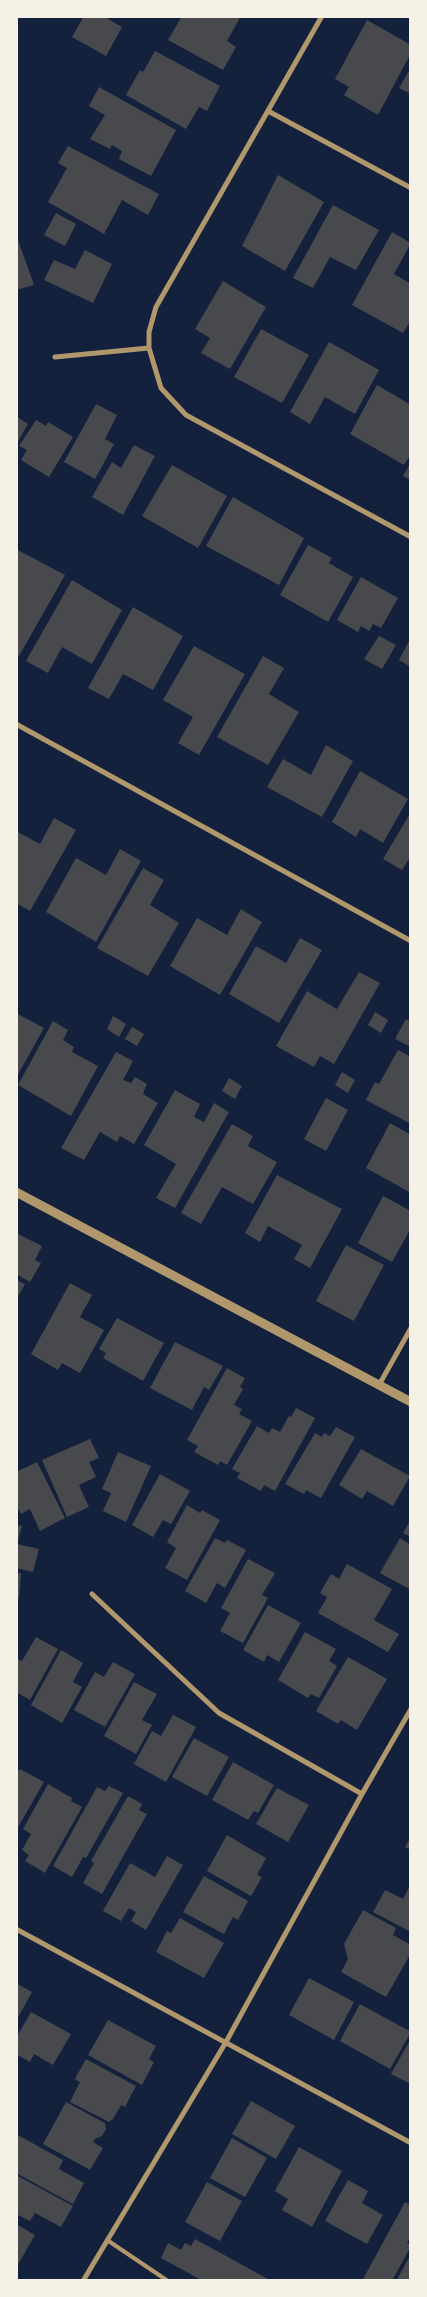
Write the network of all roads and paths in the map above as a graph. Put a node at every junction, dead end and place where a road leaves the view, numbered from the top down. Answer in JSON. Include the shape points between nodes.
{"nodes":[{"id":1,"x":322,"y":16,"type":"edge"},
{"id":2,"x":268,"y":111,"type":"junction"},
{"id":3,"x":411,"y":188,"type":"edge"},
{"id":4,"x":149,"y":348,"type":"junction"},
{"id":5,"x":55,"y":357,"type":"dead end"},
{"id":6,"x":411,"y":537,"type":"edge"},
{"id":7,"x":16,"y":724,"type":"edge"},
{"id":8,"x":411,"y":941,"type":"edge"},
{"id":9,"x":16,"y":1192,"type":"edge"},
{"id":10,"x":411,"y":1328,"type":"edge"},
{"id":11,"x":379,"y":1385,"type":"junction"},
{"id":12,"x":411,"y":1402,"type":"edge"},
{"id":13,"x":92,"y":1594,"type":"dead end"},
{"id":14,"x":411,"y":1709,"type":"edge"},
{"id":15,"x":362,"y":1794,"type":"junction"},
{"id":16,"x":16,"y":1929,"type":"edge"},
{"id":17,"x":226,"y":2042,"type":"junction"},
{"id":18,"x":411,"y":2144,"type":"edge"},
{"id":19,"x":107,"y":2240,"type":"junction"},
{"id":20,"x":83,"y":2281,"type":"edge"},
{"id":21,"x":168,"y":2281,"type":"edge"}],
"edges":[{"from":1,"to":2,"type":"street"},
{"from":2,"to":3,"type":"street"},
{"from":2,"to":4,"type":"street","via":[[156,307],[149,332]]},
{"from":4,"to":5,"type":"street"},
{"from":4,"to":6,"type":"street","via":[[161,388],[186,415]]},
{"from":7,"to":8,"type":"street"},
{"from":9,"to":11,"type":"street"},
{"from":10,"to":11,"type":"street"},
{"from":11,"to":12,"type":"street"},
{"from":13,"to":15,"type":"street","via":[[219,1714]]},
{"from":14,"to":15,"type":"street"},
{"from":15,"to":17,"type":"street"},
{"from":16,"to":17,"type":"street"},
{"from":17,"to":18,"type":"street"},
{"from":17,"to":19,"type":"street"},
{"from":19,"to":20,"type":"street"},
{"from":19,"to":21,"type":"lane"}]}
